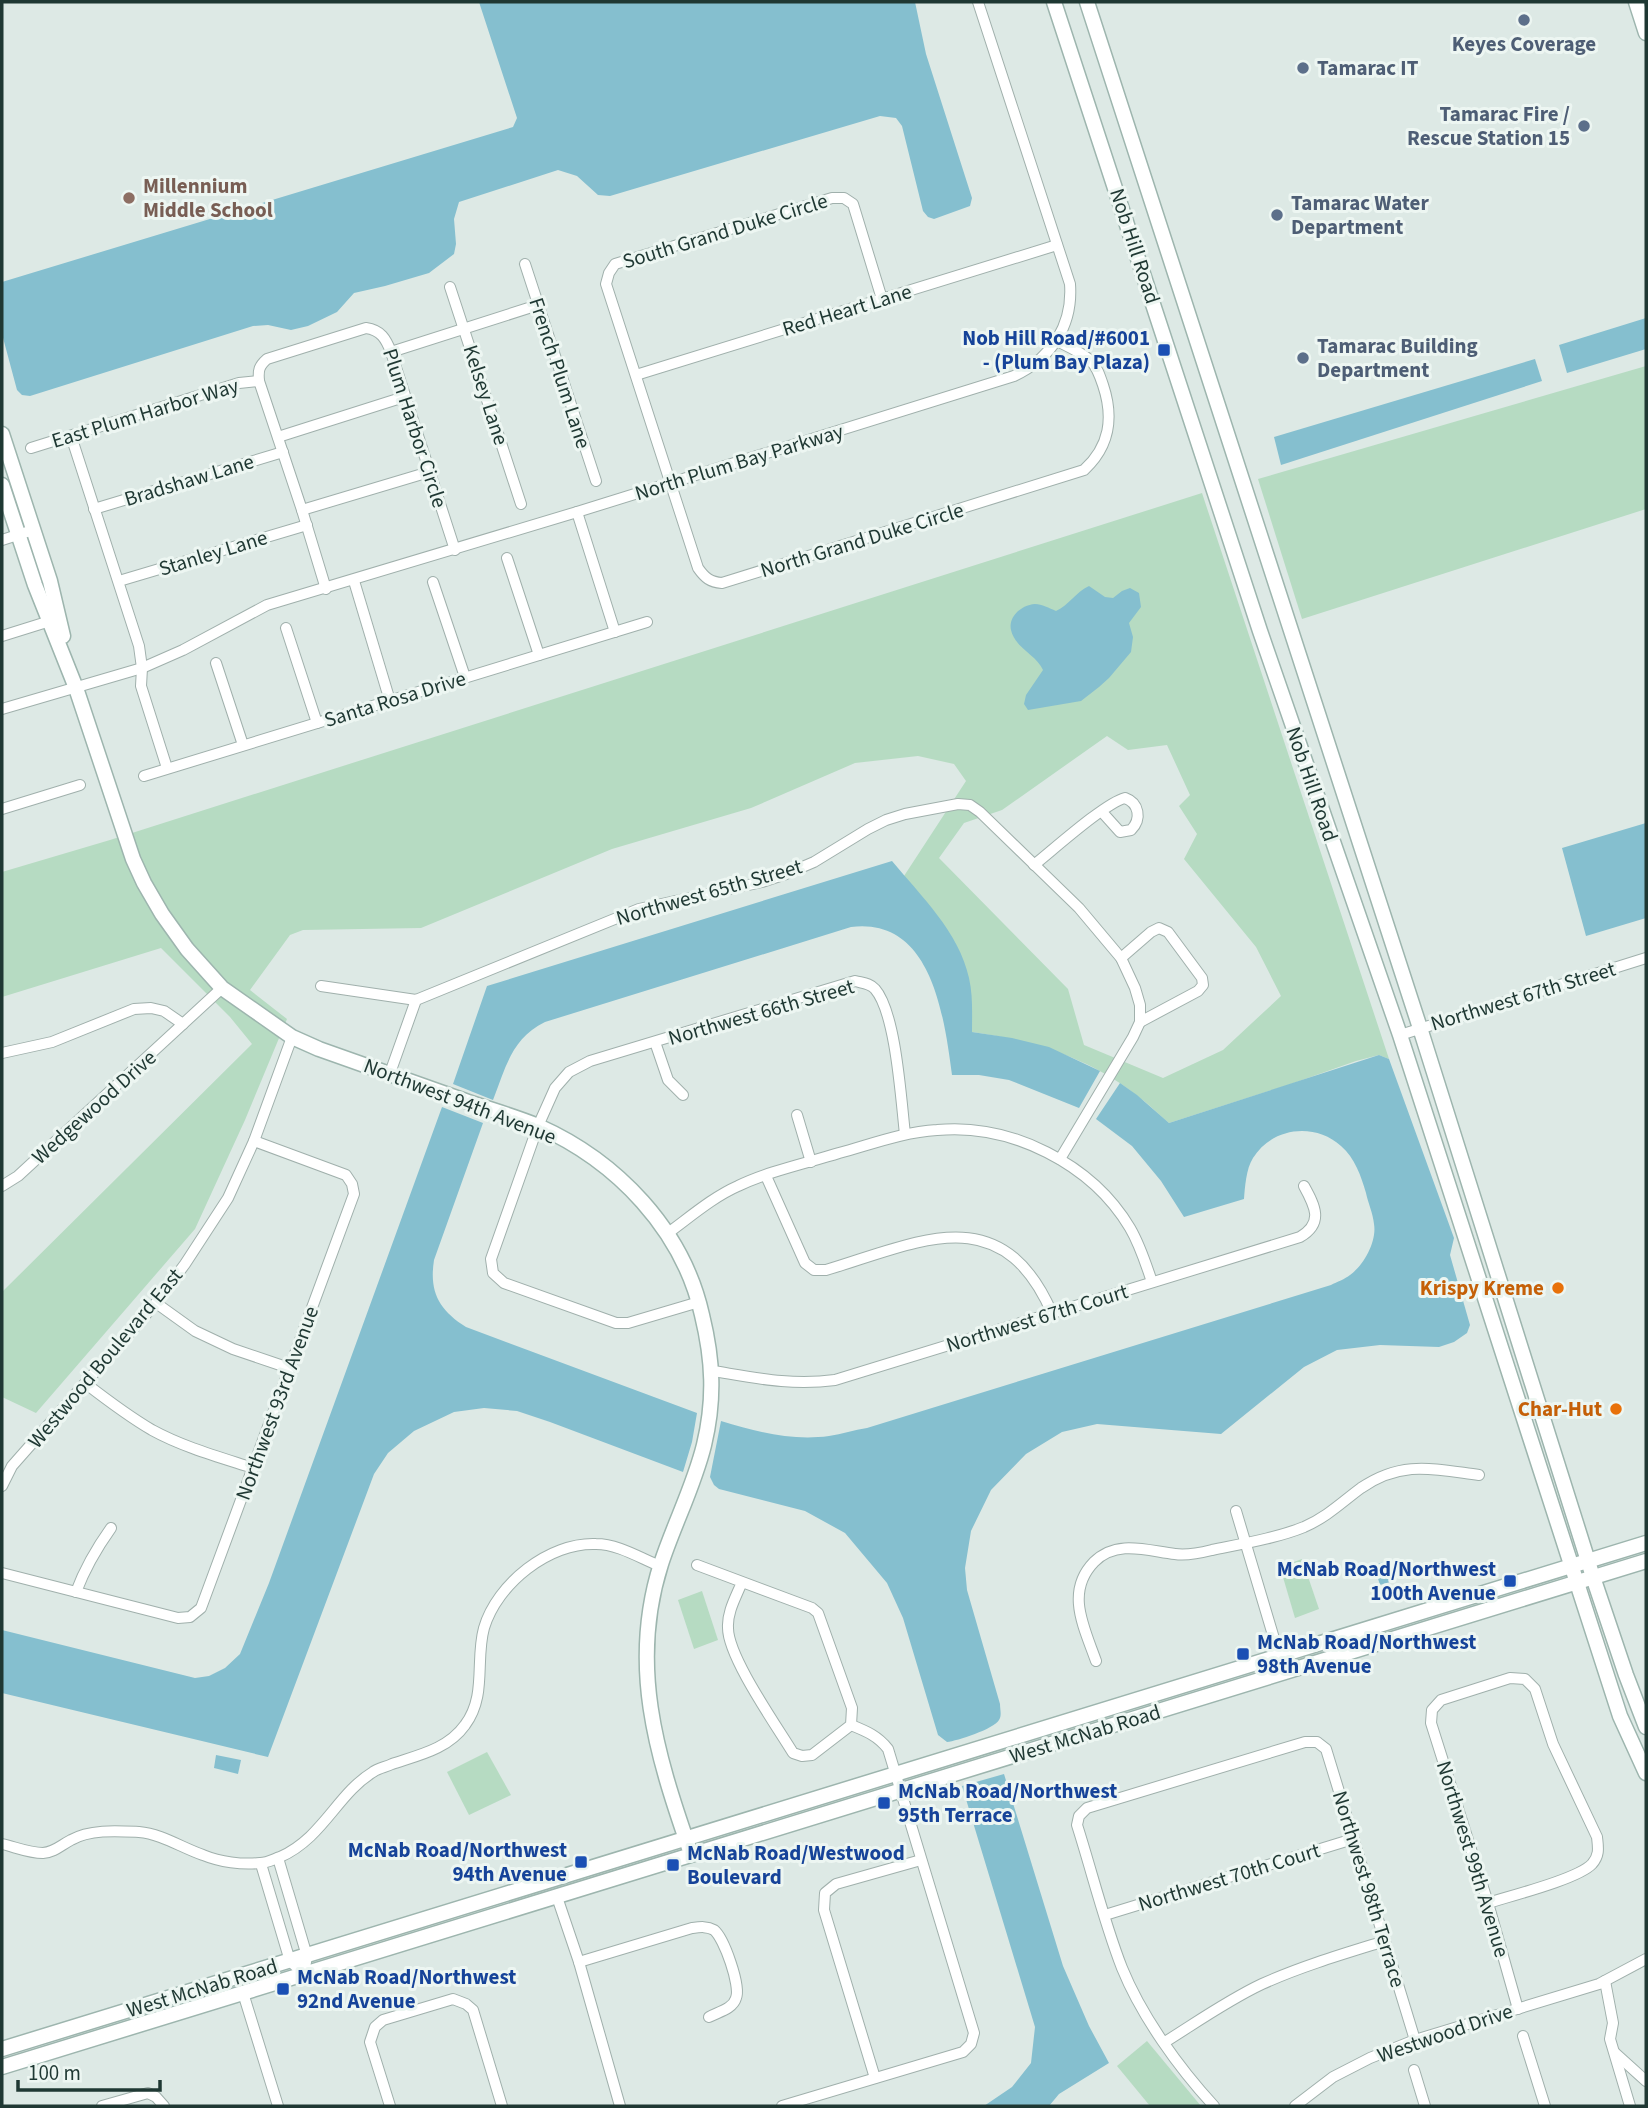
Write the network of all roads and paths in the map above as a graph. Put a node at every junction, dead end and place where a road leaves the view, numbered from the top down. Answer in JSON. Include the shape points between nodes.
{"nodes":[{"id":1,"x":978,"y":2,"type":"edge"},
{"id":2,"x":1054,"y":2,"type":"edge"},
{"id":3,"x":1087,"y":2,"type":"edge"},
{"id":4,"x":1636,"y":2,"type":"edge"},
{"id":5,"x":1646,"y":33,"type":"edge"},
{"id":6,"x":1058,"y":245,"type":"junction"},
{"id":7,"x":525,"y":264,"type":"dead end"},
{"id":8,"x":450,"y":287,"type":"dead end"},
{"id":9,"x":882,"y":299,"type":"junction"},
{"id":10,"x":538,"y":304,"type":"junction"},
{"id":11,"x":464,"y":329,"type":"junction"},
{"id":12,"x":1058,"y":341,"type":"junction"},
{"id":13,"x":391,"y":352,"type":"junction"},
{"id":14,"x":636,"y":375,"type":"junction"},
{"id":15,"x":258,"y":381,"type":"junction"},
{"id":16,"x":404,"y":397,"type":"junction"},
{"id":17,"x":2,"y":434,"type":"edge"},
{"id":18,"x":71,"y":436,"type":"junction"},
{"id":19,"x":278,"y":437,"type":"junction"},
{"id":20,"x":31,"y":448,"type":"dead end"},
{"id":21,"x":283,"y":452,"type":"junction"},
{"id":22,"x":429,"y":472,"type":"junction"},
{"id":23,"x":596,"y":481,"type":"dead end"},
{"id":24,"x":670,"y":484,"type":"junction"},
{"id":25,"x":2,"y":485,"type":"edge"},
{"id":26,"x":521,"y":503,"type":"dead end"},
{"id":27,"x":94,"y":509,"type":"junction"},
{"id":28,"x":302,"y":510,"type":"junction"},
{"id":29,"x":577,"y":512,"type":"junction"},
{"id":30,"x":307,"y":525,"type":"junction"},
{"id":31,"x":33,"y":530,"type":"junction"},
{"id":32,"x":18,"y":535,"type":"junction"},
{"id":33,"x":2,"y":540,"type":"edge"},
{"id":34,"x":455,"y":550,"type":"junction"},
{"id":35,"x":508,"y":558,"type":"dead end"},
{"id":36,"x":354,"y":580,"type":"junction"},
{"id":37,"x":119,"y":581,"type":"junction"},
{"id":38,"x":433,"y":582,"type":"dead end"},
{"id":39,"x":326,"y":589,"type":"junction"},
{"id":40,"x":50,"y":621,"type":"junction"},
{"id":41,"x":647,"y":622,"type":"dead end"},
{"id":42,"x":286,"y":628,"type":"dead end"},
{"id":43,"x":615,"y":632,"type":"junction"},
{"id":44,"x":2,"y":636,"type":"edge"},
{"id":45,"x":539,"y":654,"type":"junction"},
{"id":46,"x":216,"y":663,"type":"dead end"},
{"id":47,"x":142,"y":668,"type":"junction"},
{"id":48,"x":465,"y":677,"type":"junction"},
{"id":49,"x":76,"y":688,"type":"junction"},
{"id":50,"x":390,"y":701,"type":"junction"},
{"id":51,"x":2,"y":709,"type":"edge"},
{"id":52,"x":317,"y":723,"type":"junction"},
{"id":53,"x":243,"y":745,"type":"junction"},
{"id":54,"x":167,"y":768,"type":"junction"},
{"id":55,"x":144,"y":776,"type":"dead end"},
{"id":56,"x":80,"y":785,"type":"dead end"},
{"id":57,"x":2,"y":808,"type":"edge"},
{"id":58,"x":1102,"y":812,"type":"dead end"},
{"id":59,"x":1034,"y":865,"type":"junction"},
{"id":60,"x":1121,"y":958,"type":"junction"},
{"id":61,"x":1646,"y":958,"type":"edge"},
{"id":62,"x":321,"y":986,"type":"dead end"},
{"id":63,"x":222,"y":988,"type":"junction"},
{"id":64,"x":416,"y":1000,"type":"junction"},
{"id":65,"x":1140,"y":1021,"type":"junction"},
{"id":66,"x":183,"y":1024,"type":"junction"},
{"id":67,"x":1420,"y":1028,"type":"junction"},
{"id":68,"x":1400,"y":1035,"type":"junction"},
{"id":69,"x":292,"y":1037,"type":"junction"},
{"id":70,"x":655,"y":1042,"type":"junction"},
{"id":71,"x":2,"y":1053,"type":"edge"},
{"id":72,"x":390,"y":1073,"type":"junction"},
{"id":73,"x":682,"y":1094,"type":"dead end"},
{"id":74,"x":797,"y":1115,"type":"dead end"},
{"id":75,"x":538,"y":1126,"type":"junction"},
{"id":76,"x":905,"y":1134,"type":"junction"},
{"id":77,"x":254,"y":1141,"type":"junction"},
{"id":78,"x":1060,"y":1159,"type":"junction"},
{"id":79,"x":811,"y":1162,"type":"junction"},
{"id":80,"x":766,"y":1176,"type":"junction"},
{"id":81,"x":2,"y":1186,"type":"edge"},
{"id":82,"x":1304,"y":1186,"type":"dead end"},
{"id":83,"x":668,"y":1233,"type":"junction"},
{"id":84,"x":1152,"y":1282,"type":"junction"},
{"id":85,"x":699,"y":1302,"type":"junction"},
{"id":86,"x":156,"y":1303,"type":"junction"},
{"id":87,"x":1052,"y":1313,"type":"junction"},
{"id":88,"x":289,"y":1368,"type":"junction"},
{"id":89,"x":713,"y":1371,"type":"junction"},
{"id":90,"x":86,"y":1382,"type":"junction"},
{"id":91,"x":7,"y":1465,"type":"edge"},
{"id":92,"x":253,"y":1468,"type":"junction"},
{"id":93,"x":1479,"y":1475,"type":"dead end"},
{"id":94,"x":2,"y":1486,"type":"edge"},
{"id":95,"x":1236,"y":1511,"type":"dead end"},
{"id":96,"x":111,"y":1528,"type":"dead end"},
{"id":97,"x":1245,"y":1543,"type":"junction"},
{"id":98,"x":1646,"y":1543,"type":"edge"},
{"id":99,"x":1646,"y":1560,"type":"edge"},
{"id":100,"x":1588,"y":1561,"type":"junction"},
{"id":101,"x":660,"y":1566,"type":"junction"},
{"id":102,"x":697,"y":1566,"type":"dead end"},
{"id":103,"x":1572,"y":1566,"type":"junction"},
{"id":104,"x":2,"y":1573,"type":"edge"},
{"id":105,"x":1593,"y":1577,"type":"junction"},
{"id":106,"x":742,"y":1582,"type":"junction"},
{"id":107,"x":1578,"y":1582,"type":"junction"},
{"id":108,"x":76,"y":1592,"type":"junction"},
{"id":109,"x":1278,"y":1656,"type":"junction"},
{"id":110,"x":1096,"y":1661,"type":"dead end"},
{"id":111,"x":1283,"y":1672,"type":"junction"},
{"id":112,"x":851,"y":1724,"type":"junction"},
{"id":113,"x":1646,"y":1727,"type":"edge"},
{"id":114,"x":895,"y":1773,"type":"junction"},
{"id":115,"x":1646,"y":1773,"type":"edge"},
{"id":116,"x":900,"y":1791,"type":"junction"},
{"id":117,"x":687,"y":1839,"type":"junction"},
{"id":118,"x":1353,"y":1839,"type":"junction"},
{"id":119,"x":2,"y":1844,"type":"edge"},
{"id":120,"x":692,"y":1855,"type":"junction"},
{"id":121,"x":278,"y":1858,"type":"junction"},
{"id":122,"x":921,"y":1860,"type":"junction"},
{"id":123,"x":261,"y":1864,"type":"junction"},
{"id":124,"x":557,"y":1897,"type":"junction"},
{"id":125,"x":1488,"y":1903,"type":"junction"},
{"id":126,"x":1105,"y":1915,"type":"junction"},
{"id":127,"x":1385,"y":1941,"type":"junction"},
{"id":128,"x":307,"y":1956,"type":"junction"},
{"id":129,"x":1646,"y":1959,"type":"edge"},
{"id":130,"x":290,"y":1961,"type":"junction"},
{"id":131,"x":579,"y":1962,"type":"junction"},
{"id":132,"x":304,"y":1974,"type":"junction"},
{"id":133,"x":1605,"y":1981,"type":"junction"},
{"id":134,"x":243,"y":1993,"type":"junction"},
{"id":135,"x":1518,"y":2008,"type":"junction"},
{"id":136,"x":709,"y":2017,"type":"dead end"},
{"id":137,"x":1523,"y":2036,"type":"dead end"},
{"id":138,"x":1415,"y":2040,"type":"junction"},
{"id":139,"x":1165,"y":2042,"type":"junction"},
{"id":140,"x":2,"y":2049,"type":"edge"},
{"id":141,"x":1615,"y":2052,"type":"junction"},
{"id":142,"x":2,"y":2067,"type":"edge"},
{"id":143,"x":1414,"y":2070,"type":"dead end"},
{"id":144,"x":875,"y":2078,"type":"junction"},
{"id":145,"x":1646,"y":2081,"type":"edge"},
{"id":146,"x":1542,"y":2105,"type":"edge"},
{"id":147,"x":102,"y":2106,"type":"edge"},
{"id":148,"x":164,"y":2106,"type":"edge"},
{"id":149,"x":278,"y":2106,"type":"edge"},
{"id":150,"x":390,"y":2106,"type":"edge"},
{"id":151,"x":502,"y":2106,"type":"edge"},
{"id":152,"x":620,"y":2106,"type":"edge"},
{"id":153,"x":782,"y":2106,"type":"edge"},
{"id":154,"x":1214,"y":2106,"type":"edge"},
{"id":155,"x":1295,"y":2106,"type":"edge"},
{"id":156,"x":1425,"y":2106,"type":"edge"},
{"id":157,"x":1630,"y":2106,"type":"edge"}],
"edges":[{"from":1,"to":6,"type":"street","name":"North Plum Bay Parkway"},
{"from":2,"to":68,"type":"main road","name":"Nob Hill Road","via":[[1255,618]]},
{"from":3,"to":67,"type":"main road","name":"Nob Hill Road"},
{"from":4,"to":5,"type":"main road"},
{"from":6,"to":9,"type":"street","name":"Red Heart Lane"},
{"from":6,"to":12,"type":"street","name":"North Plum Bay Parkway","via":[[1071,297]]},
{"from":7,"to":10,"type":"street","name":"French Plum Lane"},
{"from":8,"to":11,"type":"street","name":"Kelsey Lane"},
{"from":9,"to":14,"type":"street","name":"Red Heart Lane"},
{"from":9,"to":14,"type":"street","name":"South Grand Duke Circle","via":[[853,204],[844,198],[615,264],[606,284]]},
{"from":10,"to":11,"type":"street"},
{"from":10,"to":23,"type":"street","name":"French Plum Lane"},
{"from":11,"to":13,"type":"street"},
{"from":11,"to":26,"type":"street","name":"Kelsey Lane"},
{"from":12,"to":24,"type":"street","name":"North Plum Bay Parkway","via":[[1035,365],[1014,376]]},
{"from":12,"to":24,"type":"street","name":"North Grand Duke Circle","via":[[1096,368],[1110,405],[1104,445],[1092,463],[1075,474],[722,583],[712,582],[698,568]]},
{"from":13,"to":15,"type":"street","name":"Plum Harbor Circle","via":[[381,334],[366,328],[267,359],[258,370]]},
{"from":13,"to":16,"type":"street","name":"Plum Harbor Circle"},
{"from":14,"to":24,"type":"street","name":"South Grand Duke Circle"},
{"from":15,"to":18,"type":"street","name":"East Plum Harbor Way"},
{"from":15,"to":19,"type":"street"},
{"from":16,"to":19,"type":"street"},
{"from":16,"to":22,"type":"street","name":"Plum Harbor Circle"},
{"from":17,"to":31,"type":"main road","name":"Northwest 94th Avenue"},
{"from":18,"to":20,"type":"street","name":"East Plum Harbor Way"},
{"from":18,"to":27,"type":"street"},
{"from":19,"to":21,"type":"street"},
{"from":21,"to":27,"type":"street","name":"Bradshaw Lane"},
{"from":21,"to":28,"type":"street"},
{"from":22,"to":28,"type":"street"},
{"from":22,"to":34,"type":"street","name":"Plum Harbor Circle"},
{"from":24,"to":29,"type":"street","name":"North Plum Bay Parkway"},
{"from":25,"to":32,"type":"main road","name":"Northwest 94th Avenue"},
{"from":27,"to":37,"type":"street"},
{"from":28,"to":30,"type":"street"},
{"from":29,"to":34,"type":"street","name":"North Plum Bay Parkway"},
{"from":29,"to":43,"type":"street"},
{"from":30,"to":37,"type":"street","name":"Stanley Lane"},
{"from":30,"to":39,"type":"street"},
{"from":31,"to":32,"type":"street"},
{"from":31,"to":49,"type":"main road","name":"Northwest 94th Avenue"},
{"from":32,"to":33,"type":"street"},
{"from":32,"to":40,"type":"main road","name":"Northwest 94th Avenue"},
{"from":34,"to":36,"type":"street","name":"North Plum Bay Parkway"},
{"from":35,"to":45,"type":"street"},
{"from":36,"to":39,"type":"street","name":"North Plum Bay Parkway"},
{"from":36,"to":50,"type":"street"},
{"from":37,"to":47,"type":"street"},
{"from":38,"to":48,"type":"street"},
{"from":39,"to":47,"type":"street","name":"North Plum Bay Parkway","via":[[267,605]]},
{"from":40,"to":44,"type":"street"},
{"from":40,"to":49,"type":"main road","name":"Northwest 94th Avenue"},
{"from":41,"to":43,"type":"street","name":"Santa Rosa Drive"},
{"from":42,"to":52,"type":"street"},
{"from":43,"to":45,"type":"street","name":"Santa Rosa Drive"},
{"from":45,"to":48,"type":"street","name":"Santa Rosa Drive"},
{"from":46,"to":53,"type":"street"},
{"from":47,"to":49,"type":"street","name":"North Plum Bay Parkway"},
{"from":47,"to":54,"type":"street","via":[[141,686]]},
{"from":48,"to":50,"type":"street","name":"Santa Rosa Drive"},
{"from":49,"to":51,"type":"street","name":"North Plum Bay Parkway"},
{"from":49,"to":63,"type":"main road","name":"Northwest 94th Avenue","via":[[144,883],[187,949]]},
{"from":50,"to":52,"type":"street","name":"Santa Rosa Drive"},
{"from":52,"to":53,"type":"street","name":"Santa Rosa Drive"},
{"from":53,"to":54,"type":"street","name":"Santa Rosa Drive"},
{"from":54,"to":55,"type":"street","name":"Santa Rosa Drive"},
{"from":56,"to":57,"type":"street"},
{"from":58,"to":59,"type":"street"},
{"from":59,"to":60,"type":"street"},
{"from":59,"to":64,"type":"street","name":"Northwest 65th Street","via":[[970,805],[905,814],[786,874],[639,909]]},
{"from":60,"to":65,"type":"street","via":[[1135,988]]},
{"from":60,"to":65,"type":"street","via":[[1159,928],[1168,932],[1202,978],[1198,991]]},
{"from":61,"to":67,"type":"street","name":"Northwest 67th Street"},
{"from":62,"to":64,"type":"street"},
{"from":63,"to":66,"type":"street","name":"Wedgewood Drive"},
{"from":63,"to":69,"type":"main road","name":"Northwest 94th Avenue"},
{"from":64,"to":72,"type":"street"},
{"from":65,"to":78,"type":"street"},
{"from":66,"to":71,"type":"street","via":[[151,1008],[134,1009],[52,1042]]},
{"from":66,"to":81,"type":"street","name":"Wedgewood Drive"},
{"from":67,"to":68,"type":"street","name":"Northwest 67th Street"},
{"from":67,"to":100,"type":"main road","name":"Nob Hill Road"},
{"from":68,"to":103,"type":"main road","name":"Nob Hill Road"},
{"from":69,"to":72,"type":"main road","name":"Northwest 94th Avenue"},
{"from":69,"to":77,"type":"street","name":"Westwood Boulevard East"},
{"from":70,"to":73,"type":"street","name":"Northwest 66th Street","via":[[668,1080]]},
{"from":70,"to":75,"type":"street","name":"Northwest 66th Street","via":[[569,1072],[555,1088]]},
{"from":70,"to":76,"type":"street","name":"Northwest 66th Street","via":[[855,981],[868,984],[883,1003],[889,1021]]},
{"from":72,"to":75,"type":"main road","name":"Northwest 94th Avenue"},
{"from":74,"to":79,"type":"street"},
{"from":75,"to":83,"type":"main road","name":"Northwest 94th Avenue","via":[[623,1182]]},
{"from":75,"to":85,"type":"street","name":"Northwest 66th Street","via":[[491,1259],[493,1273],[504,1283],[616,1323]]},
{"from":76,"to":78,"type":"street","via":[[975,1130],[1006,1136]]},
{"from":76,"to":79,"type":"street"},
{"from":77,"to":86,"type":"street","name":"Westwood Boulevard East","via":[[228,1198]]},
{"from":77,"to":88,"type":"street","name":"Northwest 93rd Avenue","via":[[346,1175],[354,1194]]},
{"from":78,"to":84,"type":"street","via":[[1087,1179],[1130,1227]]},
{"from":79,"to":80,"type":"street"},
{"from":80,"to":83,"type":"street","via":[[721,1195]]},
{"from":80,"to":87,"type":"street","via":[[805,1263],[814,1270],[945,1236],[974,1238],[1017,1259],[1042,1290]]},
{"from":82,"to":84,"type":"street","name":"Northwest 67th Court","via":[[1315,1213],[1309,1232]]},
{"from":83,"to":85,"type":"main road","name":"Northwest 94th Avenue"},
{"from":84,"to":87,"type":"street","name":"Northwest 67th Court"},
{"from":85,"to":89,"type":"main road","name":"Northwest 94th Avenue"},
{"from":86,"to":88,"type":"street","via":[[195,1331]]},
{"from":86,"to":90,"type":"street","name":"Westwood Boulevard East"},
{"from":87,"to":89,"type":"street","name":"Northwest 67th Court","via":[[835,1380],[787,1382]]},
{"from":88,"to":92,"type":"street","name":"Northwest 93rd Avenue"},
{"from":89,"to":101,"type":"main road","name":"Northwest 94th Avenue","via":[[704,1446]]},
{"from":90,"to":91,"type":"street","name":"Westwood Boulevard East"},
{"from":90,"to":92,"type":"street","via":[[154,1431]]},
{"from":91,"to":94,"type":"street","name":"Westwood Boulevard East"},
{"from":92,"to":108,"type":"street","name":"Northwest 93rd Avenue","via":[[201,1608],[190,1616],[178,1618]]},
{"from":93,"to":97,"type":"street","via":[[1429,1468],[1393,1472],[1302,1528]]},
{"from":95,"to":97,"type":"street"},
{"from":96,"to":108,"type":"street"},
{"from":97,"to":109,"type":"street"},
{"from":97,"to":110,"type":"street","via":[[1178,1555],[1137,1547],[1115,1549],[1097,1559],[1084,1574],[1079,1590],[1081,1615]]},
{"from":98,"to":100,"type":"main road","name":"West McNab Road"},
{"from":99,"to":105,"type":"main road","name":"West McNab Road"},
{"from":100,"to":103,"type":"main road","name":"West McNab Road"},
{"from":100,"to":105,"type":"main road","name":"Nob Hill Road"},
{"from":101,"to":117,"type":"main road","name":"Northwest 94th Avenue","via":[[646,1653],[648,1694],[657,1744]]},
{"from":101,"to":121,"type":"street","via":[[596,1544],[575,1546],[529,1567],[508,1586],[484,1628],[479,1692],[466,1725],[433,1751],[374,1770],[311,1837]]},
{"from":102,"to":106,"type":"street"},
{"from":103,"to":107,"type":"main road","name":"Nob Hill Road"},
{"from":103,"to":109,"type":"main road","name":"West McNab Road"},
{"from":104,"to":108,"type":"street"},
{"from":105,"to":107,"type":"main road","name":"West McNab Road"},
{"from":105,"to":113,"type":"main road","name":"Nob Hill Road"},
{"from":106,"to":112,"type":"street","via":[[818,1613],[852,1709]]},
{"from":106,"to":112,"type":"street","via":[[730,1611],[729,1639],[793,1753],[812,1755]]},
{"from":107,"to":111,"type":"main road","name":"West McNab Road"},
{"from":107,"to":115,"type":"main road","name":"Nob Hill Road","via":[[1620,1716]]},
{"from":109,"to":111,"type":"street"},
{"from":109,"to":114,"type":"main road","name":"West McNab Road"},
{"from":111,"to":116,"type":"main road","name":"West McNab Road"},
{"from":112,"to":114,"type":"street","via":[[882,1741]]},
{"from":114,"to":116,"type":"street"},
{"from":114,"to":117,"type":"main road","name":"West McNab Road"},
{"from":116,"to":120,"type":"main road","name":"West McNab Road"},
{"from":116,"to":122,"type":"street"},
{"from":117,"to":120,"type":"main road","name":"Northwest 94th Avenue"},
{"from":117,"to":128,"type":"main road","name":"West McNab Road"},
{"from":118,"to":126,"type":"street","name":"Northwest 70th Court"},
{"from":118,"to":126,"type":"street","name":"Northwest 98th Terrace","via":[[1326,1749],[1317,1742],[1087,1808],[1077,1825]]},
{"from":118,"to":127,"type":"street","name":"Northwest 98th Terrace"},
{"from":119,"to":123,"type":"street","via":[[46,1853],[87,1835],[142,1833],[224,1861]]},
{"from":120,"to":124,"type":"main road","name":"West McNab Road"},
{"from":121,"to":123,"type":"street"},
{"from":121,"to":128,"type":"street"},
{"from":122,"to":144,"type":"street","via":[[836,1884],[825,1893],[824,1910]]},
{"from":122,"to":144,"type":"street","via":[[974,2033],[963,2052]]},
{"from":123,"to":130,"type":"street"},
{"from":124,"to":131,"type":"street"},
{"from":124,"to":132,"type":"main road","name":"West McNab Road"},
{"from":125,"to":125,"type":"street","name":"Northwest 99th Avenue","via":[[1431,1723],[1432,1710],[1441,1700],[1510,1678],[1525,1679],[1535,1689],[1553,1744],[1597,1837],[1599,1852],[1592,1865],[1559,1881]]},
{"from":125,"to":135,"type":"street","name":"Northwest 99th Avenue"},
{"from":126,"to":139,"type":"street","via":[[1122,1968],[1144,2014]]},
{"from":127,"to":138,"type":"street","name":"Northwest 98th Terrace"},
{"from":127,"to":139,"type":"street","via":[[1262,1985]]},
{"from":128,"to":130,"type":"main road","name":"West McNab Road"},
{"from":128,"to":132,"type":"street"},
{"from":129,"to":133,"type":"street","name":"Westwood Drive"},
{"from":130,"to":132,"type":"street"},
{"from":130,"to":140,"type":"main road","name":"West McNab Road"},
{"from":131,"to":136,"type":"street","via":[[709,1927],[724,1944],[738,1988],[732,2006]]},
{"from":131,"to":152,"type":"street"},
{"from":132,"to":134,"type":"main road","name":"West McNab Road"},
{"from":133,"to":135,"type":"street","name":"Westwood Drive"},
{"from":133,"to":141,"type":"street"},
{"from":134,"to":142,"type":"main road","name":"West McNab Road"},
{"from":134,"to":149,"type":"street"},
{"from":135,"to":138,"type":"street","name":"Westwood Drive"},
{"from":137,"to":146,"type":"street"},
{"from":138,"to":155,"type":"street","name":"Westwood Drive","via":[[1334,2077]]},
{"from":139,"to":154,"type":"street"},
{"from":141,"to":145,"type":"street"},
{"from":141,"to":157,"type":"street"},
{"from":143,"to":156,"type":"street"},
{"from":144,"to":153,"type":"street"},
{"from":147,"to":148,"type":"street","via":[[148,2093]]},
{"from":150,"to":151,"type":"street","via":[[370,2042],[375,2027],[383,2020],[453,1999],[473,2010]]}]}
